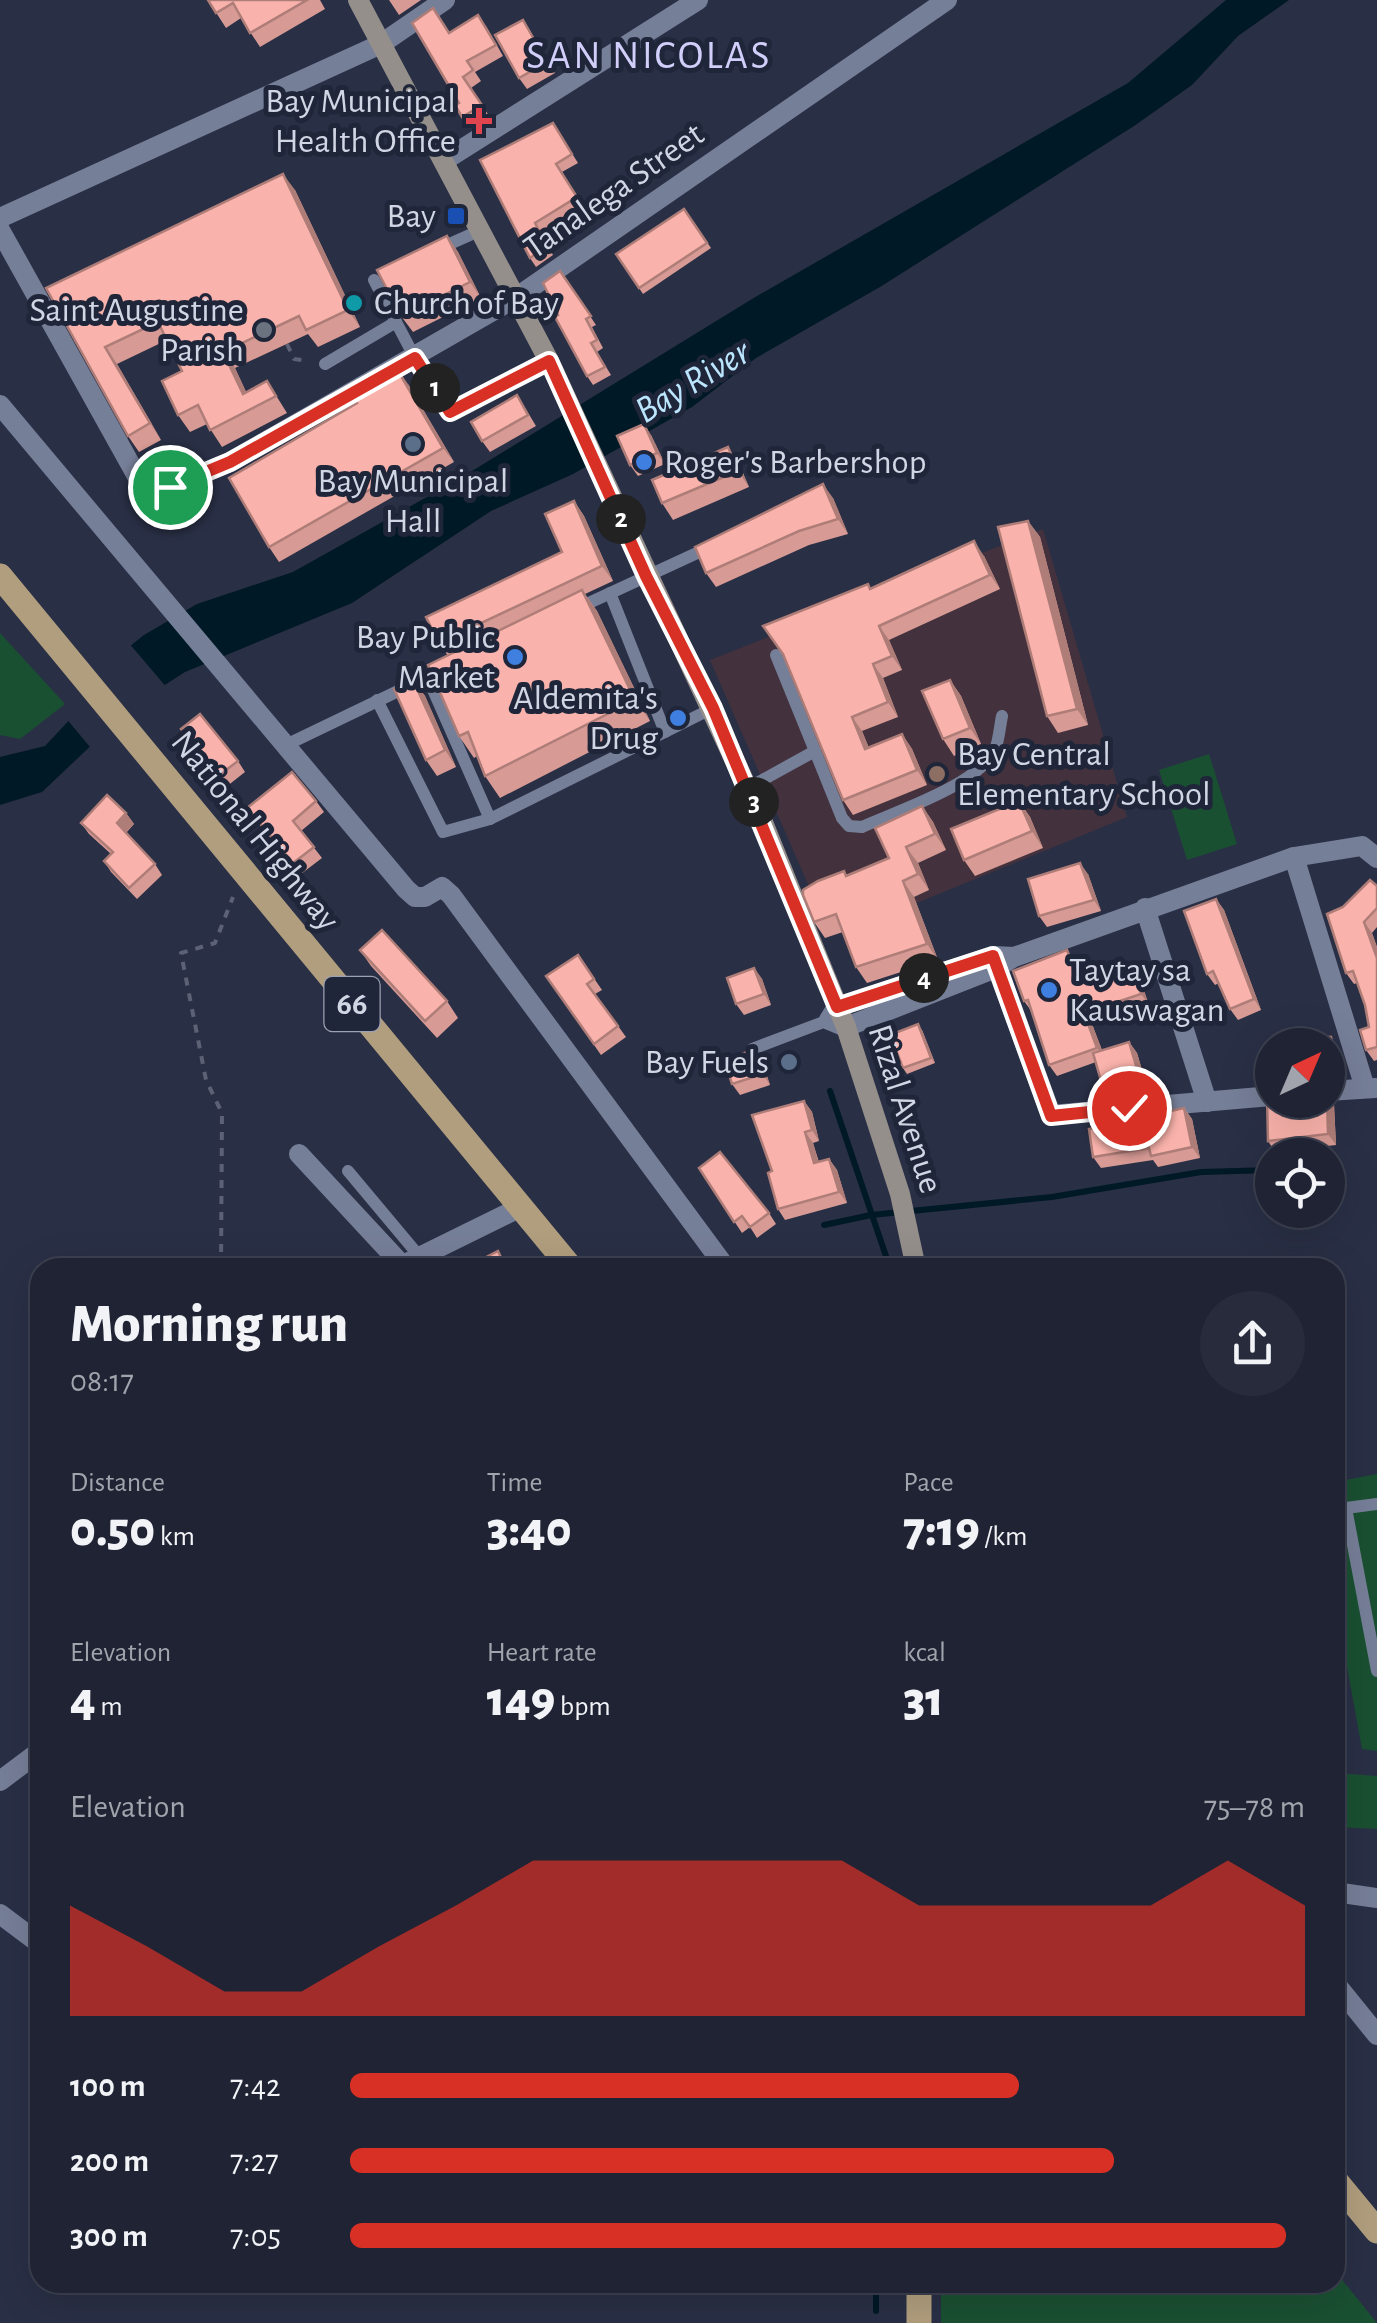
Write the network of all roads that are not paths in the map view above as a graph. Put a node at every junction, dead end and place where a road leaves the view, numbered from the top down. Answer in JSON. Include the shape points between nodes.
{"nodes":[{"id":1,"x":358,"y":0,"type":"edge"},
{"id":2,"x":445,"y":0,"type":"edge"},
{"id":3,"x":698,"y":0,"type":"edge"},
{"id":4,"x":947,"y":0,"type":"edge"},
{"id":5,"x":381,"y":44,"type":"junction"},
{"id":6,"x":445,"y":160,"type":"junction"},
{"id":7,"x":0,"y":218,"type":"edge"},
{"id":8,"x":0,"y":230,"type":"edge"},
{"id":9,"x":481,"y":230,"type":"junction"},
{"id":10,"x":420,"y":258,"type":"edge"},
{"id":11,"x":390,"y":273,"type":"edge"},
{"id":12,"x":517,"y":298,"type":"junction"},
{"id":13,"x":396,"y":322,"type":"junction"},
{"id":14,"x":415,"y":358,"type":"junction"},
{"id":15,"x":549,"y":361,"type":"junction"},
{"id":16,"x":324,"y":364,"type":"road end"},
{"id":17,"x":0,"y":405,"type":"edge"},
{"id":18,"x":723,"y":541,"type":"edge"},
{"id":19,"x":0,"y":576,"type":"edge"},
{"id":20,"x":646,"y":576,"type":"junction"},
{"id":21,"x":610,"y":593,"type":"junction"},
{"id":22,"x":569,"y":613,"type":"edge"},
{"id":23,"x":776,"y":655,"type":"edge"},
{"id":24,"x":464,"y":660,"type":"edge"},
{"id":25,"x":427,"y":676,"type":"junction"},
{"id":26,"x":377,"y":700,"type":"junction"},
{"id":27,"x":713,"y":708,"type":"junction"},
{"id":28,"x":1002,"y":716,"type":"dead end"},
{"id":29,"x":665,"y":732,"type":"junction"},
{"id":30,"x":286,"y":745,"type":"junction"},
{"id":31,"x":815,"y":752,"type":"junction"},
{"id":32,"x":748,"y":788,"type":"junction"},
{"id":33,"x":490,"y":819,"type":"junction"},
{"id":34,"x":1294,"y":857,"type":"junction"},
{"id":35,"x":1377,"y":858,"type":"edge"},
{"id":36,"x":1146,"y":908,"type":"junction"},
{"id":37,"x":1001,"y":960,"type":"junction"},
{"id":38,"x":838,"y":1018,"type":"junction"},
{"id":39,"x":752,"y":1049,"type":"edge"},
{"id":40,"x":1371,"y":1088,"type":"edge"},
{"id":41,"x":1345,"y":1090,"type":"edge"},
{"id":42,"x":1255,"y":1098,"type":"edge"},
{"id":43,"x":1207,"y":1102,"type":"junction"},
{"id":44,"x":299,"y":1154,"type":"dead end"},
{"id":45,"x":348,"y":1171,"type":"dead end"},
{"id":46,"x":522,"y":1207,"type":"junction"},
{"id":47,"x":401,"y":1258,"type":"edge"},
{"id":48,"x":403,"y":1258,"type":"edge"},
{"id":49,"x":416,"y":1258,"type":"edge"},
{"id":50,"x":563,"y":1258,"type":"edge"},
{"id":51,"x":719,"y":1258,"type":"edge"},
{"id":52,"x":914,"y":1258,"type":"edge"},
{"id":53,"x":1377,"y":1504,"type":"edge"},
{"id":54,"x":1377,"y":1671,"type":"edge"},
{"id":55,"x":30,"y":1758,"type":"edge"},
{"id":56,"x":0,"y":1780,"type":"edge"},
{"id":57,"x":1345,"y":1893,"type":"edge"},
{"id":58,"x":1377,"y":1898,"type":"edge"},
{"id":59,"x":0,"y":1914,"type":"edge"},
{"id":60,"x":30,"y":1936,"type":"edge"},
{"id":61,"x":1345,"y":1995,"type":"edge"},
{"id":62,"x":1377,"y":2035,"type":"edge"},
{"id":63,"x":1345,"y":2192,"type":"edge"},
{"id":64,"x":1377,"y":2231,"type":"edge"},
{"id":65,"x":919,"y":2293,"type":"edge"},
{"id":66,"x":919,"y":2323,"type":"edge"}],
"edges":[{"from":1,"to":5,"type":"main road","name":"Rizal Avenue"},
{"from":2,"to":5,"type":"street"},
{"from":3,"to":6,"type":"street"},
{"from":4,"to":12,"type":"street","name":"Tanalega Street"},
{"from":5,"to":6,"type":"main road","name":"Rizal Avenue"},
{"from":5,"to":7,"type":"street"},
{"from":6,"to":9,"type":"main road","name":"Rizal Avenue"},
{"from":8,"to":14,"type":"street","name":"Tanalega Street","via":[[143,487],[170,487],[230,462]]},
{"from":9,"to":10,"type":"lane"},
{"from":9,"to":12,"type":"main road","name":"Rizal Avenue"},
{"from":11,"to":13,"type":"lane","via":[[368,283]]},
{"from":12,"to":14,"type":"street","name":"Tanalega Street"},
{"from":12,"to":15,"type":"main road","name":"Rizal Avenue"},
{"from":13,"to":14,"type":"lane"},
{"from":13,"to":16,"type":"lane"},
{"from":14,"to":15,"type":"lane","via":[[450,412]]},
{"from":15,"to":20,"type":"main road","name":"Rizal Avenue"},
{"from":17,"to":30,"type":"street"},
{"from":18,"to":20,"type":"lane"},
{"from":19,"to":46,"type":"main road","name":"National Highway","number":"66"},
{"from":20,"to":21,"type":"lane"},
{"from":20,"to":27,"type":"main road","name":"Rizal Avenue"},
{"from":21,"to":22,"type":"lane"},
{"from":21,"to":29,"type":"lane"},
{"from":23,"to":31,"type":"lane"},
{"from":24,"to":25,"type":"lane"},
{"from":25,"to":26,"type":"lane"},
{"from":25,"to":33,"type":"lane"},
{"from":26,"to":30,"type":"lane"},
{"from":26,"to":33,"type":"lane","via":[[443,832]]},
{"from":27,"to":29,"type":"lane"},
{"from":27,"to":32,"type":"main road","name":"Rizal Avenue"},
{"from":28,"to":31,"type":"lane","via":[[995,750],[973,774],[862,826],[842,818]]},
{"from":29,"to":33,"type":"lane","via":[[606,752]]},
{"from":30,"to":51,"type":"street","via":[[415,897],[442,887],[451,895]]},
{"from":31,"to":32,"type":"lane"},
{"from":32,"to":38,"type":"main road","name":"Rizal Avenue"},
{"from":34,"to":35,"type":"street","via":[[1362,846]]},
{"from":34,"to":36,"type":"street"},
{"from":34,"to":40,"type":"street"},
{"from":36,"to":37,"type":"street"},
{"from":36,"to":43,"type":"street"},
{"from":37,"to":38,"type":"street"},
{"from":37,"to":43,"type":"street","via":[[1051,1116]]},
{"from":38,"to":39,"type":"lane"},
{"from":38,"to":52,"type":"main road","name":"Rizal Avenue","via":[[900,1194]]},
{"from":40,"to":41,"type":"street"},
{"from":42,"to":43,"type":"street"},
{"from":44,"to":47,"type":"street"},
{"from":45,"to":48,"type":"lane"},
{"from":46,"to":49,"type":"street"},
{"from":46,"to":50,"type":"main road","name":"National Highway","number":"66"},
{"from":53,"to":54,"type":"lane","via":[[1346,1508]]},
{"from":55,"to":56,"type":"street"},
{"from":57,"to":58,"type":"street"},
{"from":59,"to":60,"type":"street"},
{"from":61,"to":62,"type":"street"},
{"from":63,"to":64,"type":"main road"},
{"from":65,"to":66,"type":"main road"}]}
